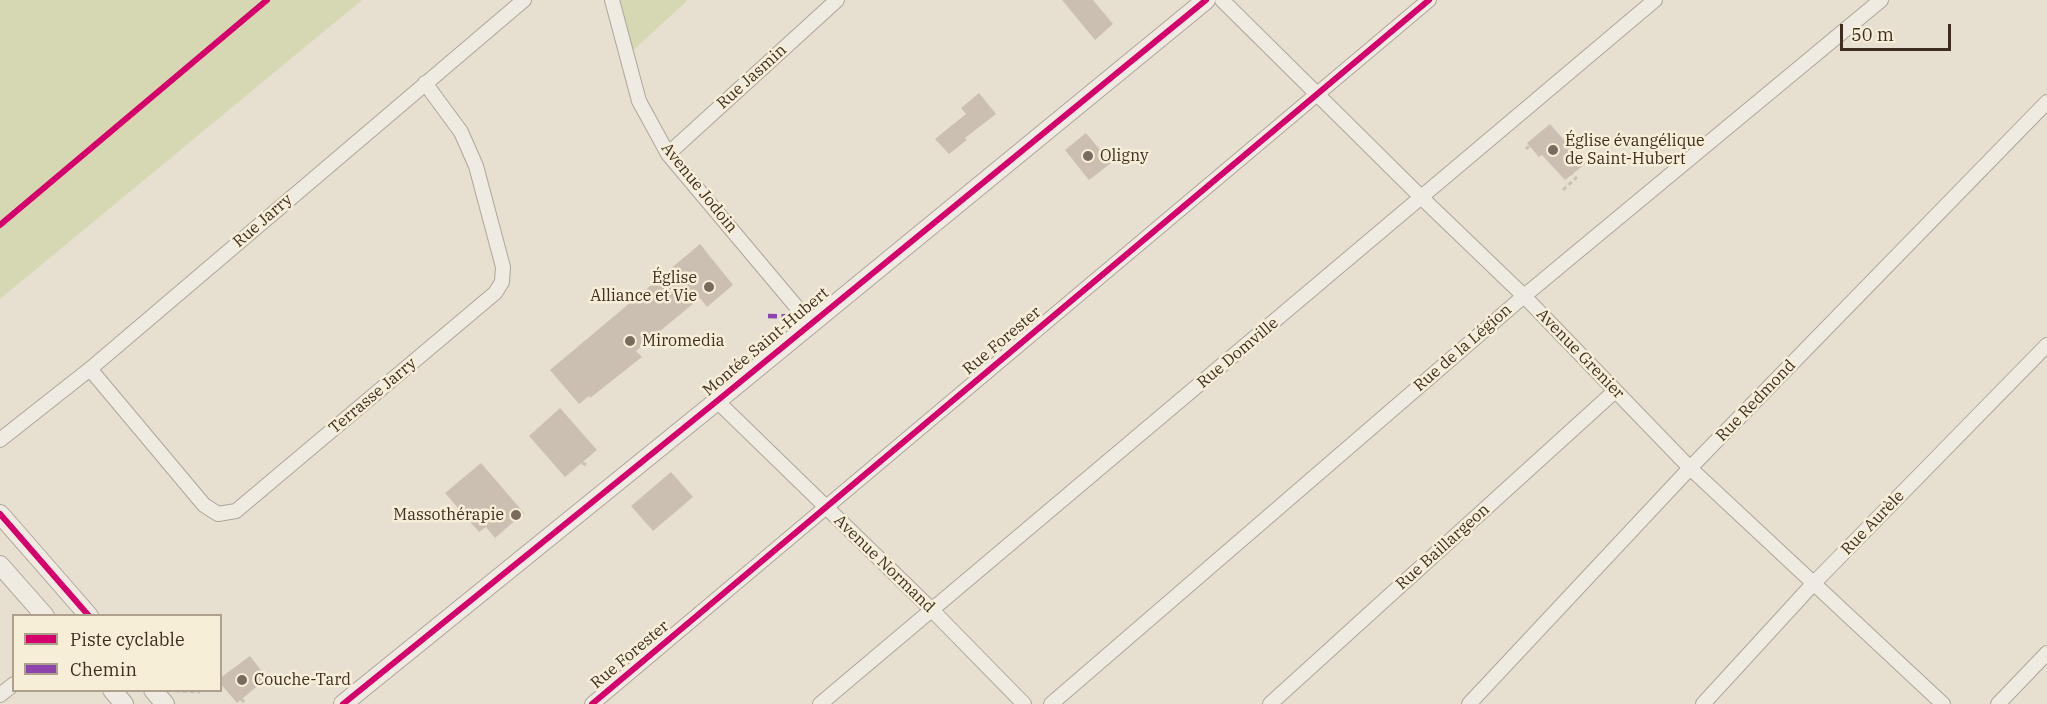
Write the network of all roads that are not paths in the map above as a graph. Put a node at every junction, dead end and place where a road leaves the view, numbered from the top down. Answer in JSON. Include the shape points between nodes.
{"nodes":[{"id":1,"x":524,"y":0,"type":"edge"},
{"id":2,"x":612,"y":0,"type":"edge"},
{"id":3,"x":837,"y":0,"type":"edge"},
{"id":4,"x":1206,"y":0,"type":"edge"},
{"id":5,"x":1222,"y":0,"type":"edge"},
{"id":6,"x":1429,"y":0,"type":"edge"},
{"id":7,"x":1655,"y":0,"type":"edge"},
{"id":8,"x":1881,"y":0,"type":"edge"},
{"id":9,"x":425,"y":83,"type":"junction"},
{"id":10,"x":1317,"y":94,"type":"junction"},
{"id":11,"x":2047,"y":102,"type":"edge"},
{"id":12,"x":668,"y":154,"type":"junction"},
{"id":13,"x":1422,"y":198,"type":"junction"},
{"id":14,"x":1524,"y":296,"type":"junction"},
{"id":15,"x":810,"y":323,"type":"junction"},
{"id":16,"x":2047,"y":345,"type":"edge"},
{"id":17,"x":90,"y":369,"type":"junction"},
{"id":18,"x":1615,"y":391,"type":"junction"},
{"id":19,"x":717,"y":401,"type":"junction"},
{"id":20,"x":0,"y":440,"type":"edge"},
{"id":21,"x":1690,"y":468,"type":"junction"},
{"id":22,"x":825,"y":507,"type":"junction"},
{"id":23,"x":0,"y":514,"type":"edge"},
{"id":24,"x":0,"y":565,"type":"edge"},
{"id":25,"x":1813,"y":584,"type":"junction"},
{"id":26,"x":932,"y":610,"type":"junction"},
{"id":27,"x":44,"y":614,"type":"edge"},
{"id":28,"x":88,"y":614,"type":"edge"},
{"id":29,"x":2047,"y":653,"type":"edge"},
{"id":30,"x":12,"y":686,"type":"edge"},
{"id":31,"x":114,"y":692,"type":"edge"},
{"id":32,"x":155,"y":692,"type":"edge"},
{"id":33,"x":0,"y":695,"type":"edge"},
{"id":34,"x":124,"y":704,"type":"edge"},
{"id":35,"x":165,"y":704,"type":"edge"},
{"id":36,"x":343,"y":704,"type":"edge"},
{"id":37,"x":592,"y":704,"type":"edge"},
{"id":38,"x":820,"y":704,"type":"edge"},
{"id":39,"x":1024,"y":704,"type":"edge"},
{"id":40,"x":1051,"y":704,"type":"edge"},
{"id":41,"x":1270,"y":704,"type":"edge"},
{"id":42,"x":1469,"y":704,"type":"edge"},
{"id":43,"x":1702,"y":704,"type":"edge"},
{"id":44,"x":1942,"y":704,"type":"edge"},
{"id":45,"x":1998,"y":704,"type":"edge"}],
"edges":[{"from":1,"to":9,"type":"street","name":"Rue Jarry"},
{"from":2,"to":12,"type":"street","name":"Avenue Jodoin","via":[[639,101]]},
{"from":3,"to":12,"type":"street","name":"Rue Jasmin"},
{"from":4,"to":15,"type":"street","name":"Montée Saint-Hubert"},
{"from":5,"to":10,"type":"street","name":"Avenue Grenier"},
{"from":6,"to":10,"type":"street","name":"Rue Forester"},
{"from":7,"to":13,"type":"street","name":"Rue Domville"},
{"from":8,"to":14,"type":"street","name":"Rue de la Légion"},
{"from":9,"to":17,"type":"street","name":"Rue Jarry"},
{"from":9,"to":17,"type":"street","name":"Terrasse Jarry","via":[[461,132],[476,165],[503,267],[502,282],[495,293],[236,511],[218,514],[204,505]]},
{"from":10,"to":13,"type":"street","name":"Avenue Grenier"},
{"from":10,"to":22,"type":"street","name":"Rue Forester"},
{"from":11,"to":21,"type":"street","name":"Rue Redmond"},
{"from":12,"to":15,"type":"street","name":"Avenue Jodoin"},
{"from":13,"to":14,"type":"street","name":"Avenue Grenier"},
{"from":13,"to":26,"type":"street","name":"Rue Domville"},
{"from":14,"to":18,"type":"street","name":"Avenue Grenier"},
{"from":14,"to":40,"type":"street","name":"Rue de la Légion"},
{"from":15,"to":19,"type":"street","name":"Montée Saint-Hubert"},
{"from":16,"to":25,"type":"street","name":"Rue Aurèle"},
{"from":17,"to":20,"type":"street","name":"Rue Jarry"},
{"from":18,"to":21,"type":"street","name":"Avenue Grenier"},
{"from":18,"to":41,"type":"street","name":"Rue Baillargeon"},
{"from":19,"to":22,"type":"street","name":"Avenue Normand"},
{"from":19,"to":36,"type":"street","name":"Montée Saint-Hubert"},
{"from":21,"to":25,"type":"street","name":"Avenue Grenier"},
{"from":21,"to":42,"type":"street","name":"Rue Redmond"},
{"from":22,"to":26,"type":"street","name":"Avenue Normand"},
{"from":22,"to":37,"type":"street","name":"Rue Forester"},
{"from":23,"to":28,"type":"street"},
{"from":24,"to":27,"type":"street"},
{"from":25,"to":43,"type":"street","name":"Rue Aurèle"},
{"from":25,"to":44,"type":"street","name":"Avenue Grenier"},
{"from":26,"to":38,"type":"street","name":"Rue Domville"},
{"from":26,"to":39,"type":"street","name":"Avenue Normand"},
{"from":29,"to":45,"type":"street"},
{"from":30,"to":33,"type":"street"},
{"from":31,"to":34,"type":"street"},
{"from":32,"to":35,"type":"street"}]}
